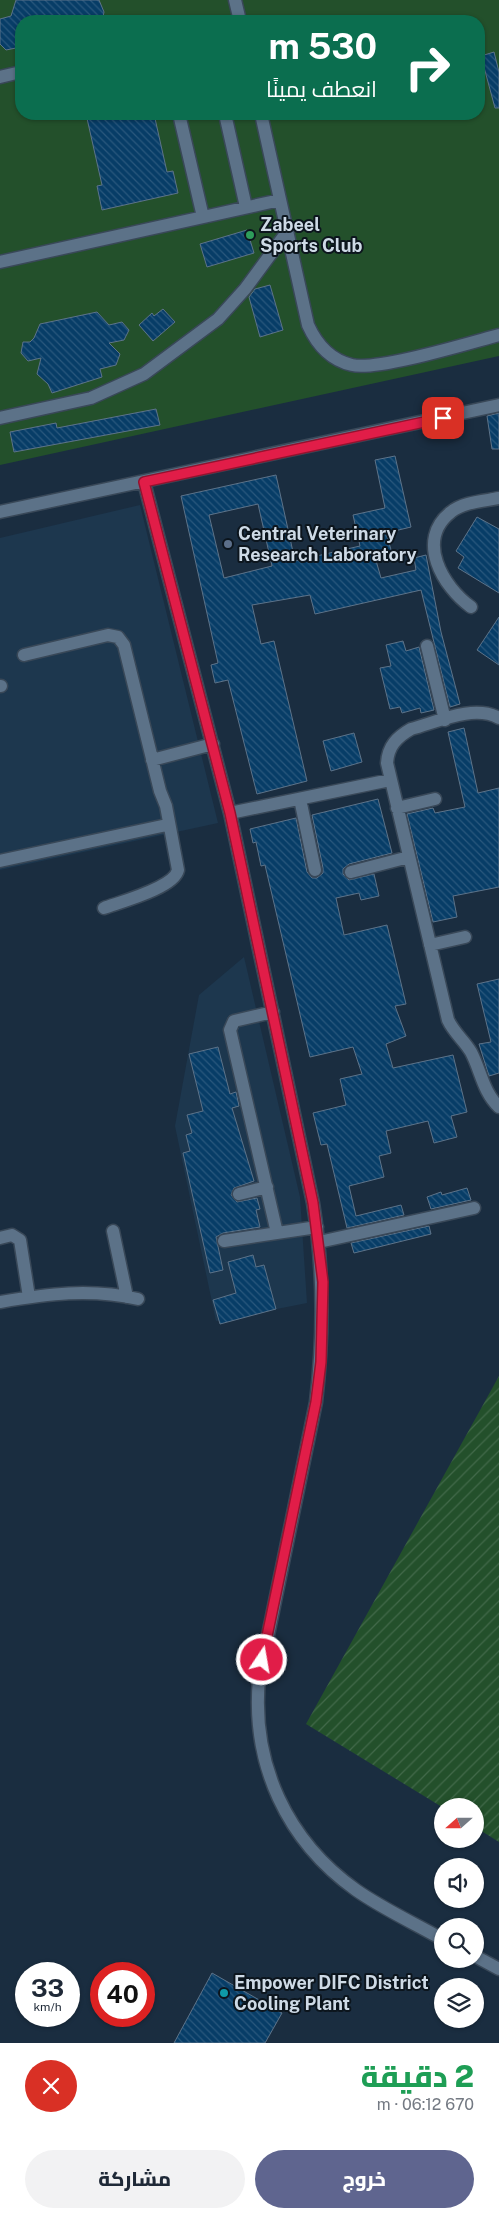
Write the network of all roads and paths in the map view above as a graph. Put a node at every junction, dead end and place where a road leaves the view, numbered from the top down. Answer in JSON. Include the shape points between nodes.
{"nodes":[{"id":1,"x":235,"y":0,"type":"edge"},
{"id":2,"x":239,"y":15,"type":"edge"},
{"id":3,"x":15,"y":73,"type":"edge"},
{"id":4,"x":0,"y":77,"type":"edge"},
{"id":5,"x":180,"y":120,"type":"edge"},
{"id":6,"x":226,"y":120,"type":"edge"},
{"id":7,"x":262,"y":120,"type":"edge"},
{"id":8,"x":280,"y":200,"type":"junction"},
{"id":9,"x":246,"y":207,"type":"junction"},
{"id":10,"x":203,"y":217,"type":"junction"},
{"id":11,"x":287,"y":232,"type":"junction"},
{"id":12,"x":0,"y":262,"type":"edge"},
{"id":13,"x":499,"y":335,"type":"edge"},
{"id":14,"x":499,"y":405,"type":"edge"},
{"id":15,"x":0,"y":418,"type":"edge"},
{"id":16,"x":144,"y":482,"type":"junction"},
{"id":17,"x":499,"y":498,"type":"edge"},
{"id":18,"x":0,"y":512,"type":"edge"},
{"id":19,"x":471,"y":607,"type":"dead end"},
{"id":20,"x":426,"y":646,"type":"dead end"},
{"id":21,"x":24,"y":655,"type":"dead end"},
{"id":22,"x":499,"y":718,"type":"edge"},
{"id":23,"x":445,"y":720,"type":"junction"},
{"id":24,"x":213,"y":744,"type":"junction"},
{"id":25,"x":152,"y":760,"type":"junction"},
{"id":26,"x":390,"y":780,"type":"junction"},
{"id":27,"x":160,"y":791,"type":"junction"},
{"id":28,"x":300,"y":799,"type":"junction"},
{"id":29,"x":436,"y":799,"type":"dead end"},
{"id":30,"x":397,"y":808,"type":"junction"},
{"id":31,"x":230,"y":813,"type":"junction"},
{"id":32,"x":162,"y":826,"type":"junction"},
{"id":33,"x":409,"y":857,"type":"junction"},
{"id":34,"x":0,"y":861,"type":"edge"},
{"id":35,"x":315,"y":870,"type":"dead end"},
{"id":36,"x":351,"y":872,"type":"dead end"},
{"id":37,"x":164,"y":885,"type":"junction"},
{"id":38,"x":104,"y":908,"type":"dead end"},
{"id":39,"x":466,"y":937,"type":"dead end"},
{"id":40,"x":430,"y":945,"type":"junction"},
{"id":41,"x":273,"y":1012,"type":"junction"},
{"id":42,"x":499,"y":1107,"type":"edge"},
{"id":43,"x":267,"y":1187,"type":"junction"},
{"id":44,"x":238,"y":1194,"type":"dead end"},
{"id":45,"x":474,"y":1208,"type":"dead end"},
{"id":46,"x":317,"y":1227,"type":"junction"},
{"id":47,"x":113,"y":1231,"type":"dead end"},
{"id":48,"x":278,"y":1233,"type":"junction"},
{"id":49,"x":0,"y":1238,"type":"edge"},
{"id":50,"x":224,"y":1241,"type":"dead end"},
{"id":51,"x":319,"y":1242,"type":"junction"},
{"id":52,"x":29,"y":1297,"type":"junction"},
{"id":53,"x":0,"y":1302,"type":"edge"},
{"id":54,"x":434,"y":1934,"type":"edge"},
{"id":55,"x":484,"y":1961,"type":"edge"},
{"id":56,"x":499,"y":1969,"type":"edge"}],
"edges":[{"from":1,"to":2,"type":"street"},
{"from":3,"to":4,"type":"street"},
{"from":5,"to":10,"type":"street"},
{"from":6,"to":9,"type":"street"},
{"from":7,"to":8,"type":"street"},
{"from":8,"to":9,"type":"street"},
{"from":8,"to":11,"type":"street"},
{"from":9,"to":10,"type":"street"},
{"from":10,"to":12,"type":"street"},
{"from":11,"to":13,"type":"street","via":[[310,331],[320,347],[340,362],[365,367],[377,365]]},
{"from":11,"to":15,"type":"street","via":[[218,319],[144,374],[92,398]]},
{"from":14,"to":16,"type":"street"},
{"from":16,"to":18,"type":"street"},
{"from":16,"to":24,"type":"street"},
{"from":17,"to":19,"type":"street","via":[[459,507],[444,519],[435,536],[435,556],[444,580]]},
{"from":20,"to":23,"type":"street"},
{"from":21,"to":25,"type":"street","via":[[108,635],[118,637],[124,645]]},
{"from":22,"to":23,"type":"street","via":[[474,713]]},
{"from":23,"to":26,"type":"street","via":[[411,729],[396,739],[387,755]]},
{"from":24,"to":25,"type":"street"},
{"from":24,"to":31,"type":"street"},
{"from":25,"to":27,"type":"street"},
{"from":26,"to":28,"type":"street"},
{"from":26,"to":30,"type":"street"},
{"from":27,"to":32,"type":"street","via":[[158,806]]},
{"from":27,"to":37,"type":"street","via":[[166,806],[178,870],[175,878]]},
{"from":28,"to":31,"type":"street"},
{"from":28,"to":35,"type":"street"},
{"from":29,"to":30,"type":"street"},
{"from":30,"to":33,"type":"street"},
{"from":31,"to":41,"type":"street"},
{"from":32,"to":34,"type":"street"},
{"from":32,"to":37,"type":"street","via":[[171,870]]},
{"from":33,"to":36,"type":"street"},
{"from":33,"to":40,"type":"street"},
{"from":37,"to":38,"type":"street"},
{"from":39,"to":40,"type":"street"},
{"from":40,"to":42,"type":"street","via":[[448,1020],[470,1051],[487,1092]]},
{"from":41,"to":43,"type":"street","via":[[237,1020],[230,1027]]},
{"from":41,"to":46,"type":"street"},
{"from":43,"to":44,"type":"street"},
{"from":43,"to":48,"type":"street"},
{"from":45,"to":51,"type":"street"},
{"from":46,"to":48,"type":"street"},
{"from":46,"to":51,"type":"street"},
{"from":47,"to":52,"type":"street","via":[[132,1298],[78,1291]]},
{"from":48,"to":50,"type":"street"},
{"from":49,"to":52,"type":"street","via":[[12,1235],[20,1240]]},
{"from":51,"to":54,"type":"street","via":[[323,1290],[321,1362],[316,1402],[259,1679],[257,1709],[260,1738],[277,1797],[310,1850],[364,1895]]},
{"from":52,"to":53,"type":"street"},
{"from":55,"to":56,"type":"street"}]}
